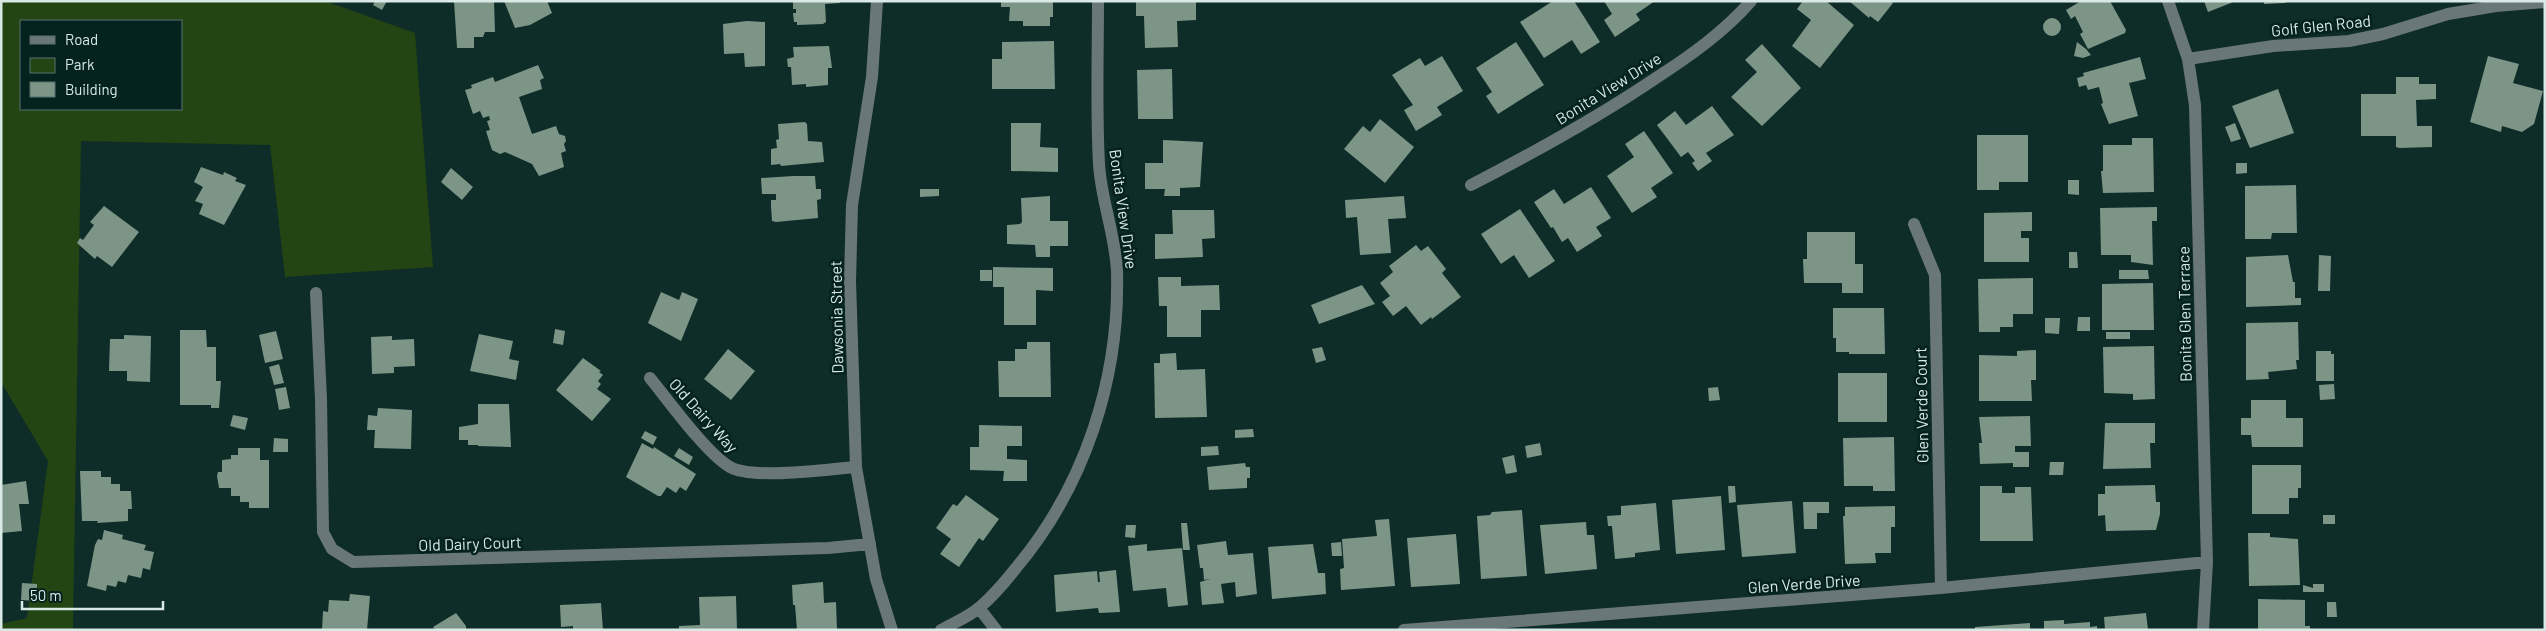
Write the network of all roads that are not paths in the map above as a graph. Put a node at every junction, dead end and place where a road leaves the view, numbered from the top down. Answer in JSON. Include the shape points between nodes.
{"nodes":[{"id":1,"x":877,"y":1,"type":"edge"},
{"id":2,"x":1098,"y":1,"type":"edge"},
{"id":3,"x":1751,"y":1,"type":"edge"},
{"id":4,"x":2168,"y":1,"type":"edge"},
{"id":5,"x":2545,"y":2,"type":"edge"},
{"id":6,"x":2188,"y":60,"type":"junction"},
{"id":7,"x":1471,"y":185,"type":"dead end"},
{"id":8,"x":1914,"y":224,"type":"dead end"},
{"id":9,"x":316,"y":293,"type":"dead end"},
{"id":10,"x":650,"y":378,"type":"dead end"},
{"id":11,"x":856,"y":467,"type":"junction"},
{"id":12,"x":870,"y":544,"type":"junction"},
{"id":13,"x":2207,"y":562,"type":"junction"},
{"id":14,"x":1940,"y":588,"type":"junction"},
{"id":15,"x":979,"y":608,"type":"junction"},
{"id":16,"x":892,"y":630,"type":"edge"},
{"id":17,"x":941,"y":630,"type":"edge"},
{"id":18,"x":996,"y":630,"type":"edge"},
{"id":19,"x":1404,"y":630,"type":"edge"},
{"id":20,"x":2204,"y":630,"type":"edge"}],
"edges":[{"from":1,"to":11,"type":"street","name":"Dawsonia Street","via":[[872,77],[852,205],[850,281]]},
{"from":2,"to":15,"type":"street","name":"Bonita View Drive","via":[[1099,164],[1114,235],[1117,271],[1117,308],[1107,380],[1089,444],[1061,504],[1024,559]]},
{"from":3,"to":7,"type":"street","name":"Bonita View Drive","via":[[1701,47],[1628,97],[1557,140]]},
{"from":4,"to":6,"type":"street","name":"Bonita Glen Terrace"},
{"from":5,"to":6,"type":"street","name":"Golf Glen Road","via":[[2448,14],[2349,41],[2273,46]]},
{"from":6,"to":13,"type":"street","name":"Bonita Glen Terrace","via":[[2195,105]]},
{"from":8,"to":14,"type":"street","name":"Glen Verde Court","via":[[1935,275]]},
{"from":9,"to":12,"type":"street","name":"Old Dairy Court","via":[[322,399],[323,532],[332,549],[353,562]]},
{"from":10,"to":11,"type":"street","name":"Old Dairy Way","via":[[709,449],[730,467],[752,474]]},
{"from":11,"to":12,"type":"street","name":"Dawsonia Street"},
{"from":12,"to":16,"type":"street","name":"Dawsonia Street","via":[[876,578]]},
{"from":13,"to":14,"type":"street","name":"Glen Verde Drive"},
{"from":13,"to":20,"type":"street","name":"Bonita Glen Terrace"},
{"from":14,"to":19,"type":"street","name":"Glen Verde Drive"},
{"from":15,"to":17,"type":"street","name":"Bonita View Drive"},
{"from":15,"to":18,"type":"street"}]}
